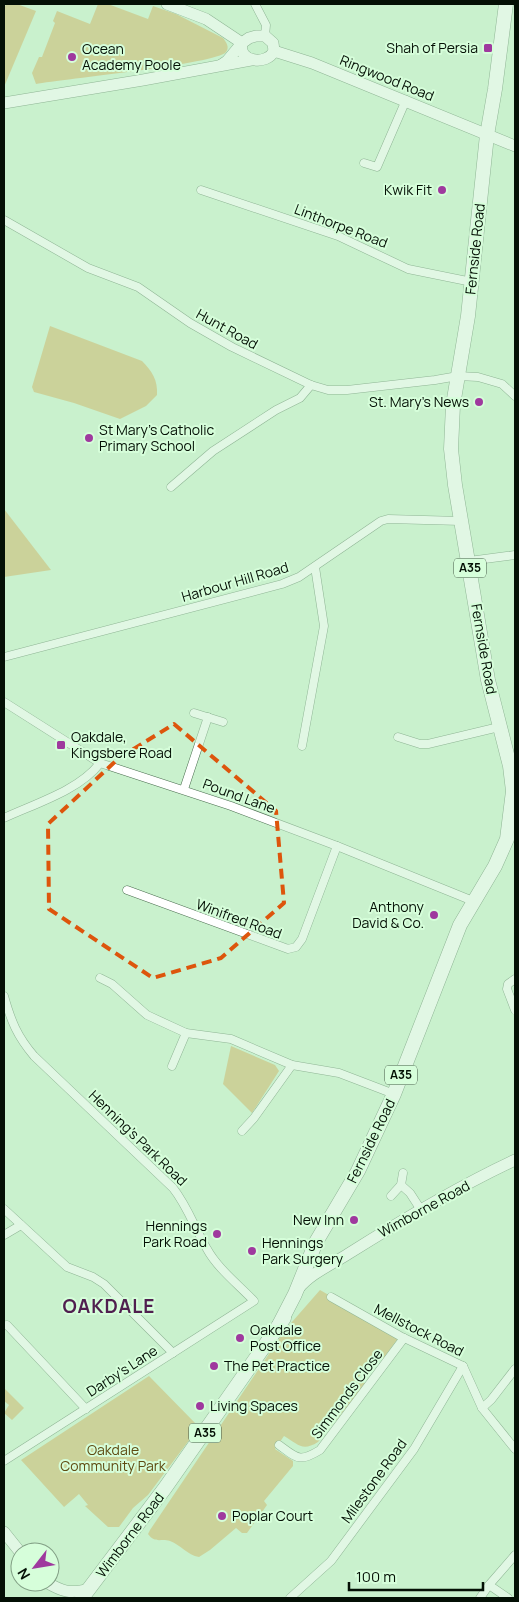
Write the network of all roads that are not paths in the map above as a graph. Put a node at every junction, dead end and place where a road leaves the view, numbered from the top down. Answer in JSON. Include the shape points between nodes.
{"nodes":[{"id":1,"x":167,"y":4,"type":"edge"},
{"id":2,"x":255,"y":4,"type":"edge"},
{"id":3,"x":506,"y":4,"type":"edge"},
{"id":4,"x":264,"y":36,"type":"junction"},
{"id":5,"x":242,"y":43,"type":"junction"},
{"id":6,"x":274,"y":52,"type":"junction"},
{"id":7,"x":251,"y":60,"type":"junction"},
{"id":8,"x":221,"y":65,"type":"junction"},
{"id":9,"x":406,"y":100,"type":"junction"},
{"id":10,"x":4,"y":103,"type":"edge"},
{"id":11,"x":487,"y":135,"type":"junction"},
{"id":12,"x":515,"y":146,"type":"edge"},
{"id":13,"x":364,"y":163,"type":"dead end"},
{"id":14,"x":201,"y":190,"type":"dead end"},
{"id":15,"x":4,"y":220,"type":"edge"},
{"id":16,"x":472,"y":282,"type":"junction"},
{"id":17,"x":458,"y":376,"type":"junction"},
{"id":18,"x":310,"y":385,"type":"junction"},
{"id":19,"x":515,"y":396,"type":"edge"},
{"id":20,"x":171,"y":487,"type":"dead end"},
{"id":21,"x":461,"y":521,"type":"junction"},
{"id":22,"x":515,"y":556,"type":"edge"},
{"id":23,"x":469,"y":561,"type":"junction"},
{"id":24,"x":315,"y":567,"type":"junction"},
{"id":25,"x":4,"y":657,"type":"edge"},
{"id":26,"x":4,"y":702,"type":"edge"},
{"id":27,"x":194,"y":713,"type":"dead end"},
{"id":28,"x":208,"y":718,"type":"junction"},
{"id":29,"x":223,"y":722,"type":"dead end"},
{"id":30,"x":499,"y":727,"type":"junction"},
{"id":31,"x":398,"y":737,"type":"dead end"},
{"id":32,"x":302,"y":746,"type":"dead end"},
{"id":33,"x":100,"y":763,"type":"junction"},
{"id":34,"x":184,"y":790,"type":"junction"},
{"id":35,"x":4,"y":818,"type":"edge"},
{"id":36,"x":511,"y":839,"type":"edge"},
{"id":37,"x":337,"y":846,"type":"junction"},
{"id":38,"x":127,"y":890,"type":"dead end"},
{"id":39,"x":473,"y":901,"type":"junction"},
{"id":40,"x":100,"y":978,"type":"dead end"},
{"id":41,"x":515,"y":979,"type":"edge"},
{"id":42,"x":4,"y":996,"type":"edge"},
{"id":43,"x":515,"y":1010,"type":"edge"},
{"id":44,"x":186,"y":1033,"type":"junction"},
{"id":45,"x":292,"y":1064,"type":"junction"},
{"id":46,"x":172,"y":1066,"type":"dead end"},
{"id":47,"x":394,"y":1094,"type":"junction"},
{"id":48,"x":242,"y":1132,"type":"dead end"},
{"id":49,"x":515,"y":1160,"type":"edge"},
{"id":50,"x":403,"y":1173,"type":"dead end"},
{"id":51,"x":400,"y":1185,"type":"junction"},
{"id":52,"x":391,"y":1196,"type":"dead end"},
{"id":53,"x":4,"y":1209,"type":"edge"},
{"id":54,"x":421,"y":1210,"type":"junction"},
{"id":55,"x":21,"y":1225,"type":"junction"},
{"id":56,"x":4,"y":1235,"type":"edge"},
{"id":57,"x":335,"y":1262,"type":"junction"},
{"id":58,"x":301,"y":1288,"type":"junction"},
{"id":59,"x":331,"y":1297,"type":"dead end"},
{"id":60,"x":254,"y":1301,"type":"joint"},
{"id":61,"x":7,"y":1324,"type":"dead end"},
{"id":62,"x":404,"y":1338,"type":"junction"},
{"id":63,"x":173,"y":1353,"type":"junction"},
{"id":64,"x":463,"y":1366,"type":"junction"},
{"id":65,"x":515,"y":1369,"type":"edge"},
{"id":66,"x":482,"y":1408,"type":"junction"},
{"id":67,"x":86,"y":1409,"type":"junction"},
{"id":68,"x":279,"y":1445,"type":"dead end"},
{"id":69,"x":515,"y":1449,"type":"edge"},
{"id":70,"x":4,"y":1461,"type":"edge"},
{"id":71,"x":4,"y":1532,"type":"edge"},
{"id":72,"x":12,"y":1542,"type":"edge"},
{"id":73,"x":515,"y":1555,"type":"edge"},
{"id":74,"x":489,"y":1585,"type":"junction"},
{"id":75,"x":60,"y":1590,"type":"edge"},
{"id":76,"x":86,"y":1594,"type":"edge"},
{"id":77,"x":290,"y":1598,"type":"edge"},
{"id":78,"x":480,"y":1598,"type":"edge"},
{"id":79,"x":508,"y":1598,"type":"edge"}],
"edges":[{"from":1,"to":5,"type":"main road","via":[[206,19]]},
{"from":2,"to":4,"type":"street","via":[[266,24]]},
{"from":3,"to":11,"type":"highway","name":"Fernside Road","number":"A35"},
{"from":4,"to":5,"type":"main road","via":[[249,38]]},
{"from":4,"to":6,"type":"main road","via":[[272,43]]},
{"from":5,"to":7,"type":"main road","via":[[243,54]]},
{"from":5,"to":8,"type":"main road"},
{"from":6,"to":7,"type":"main road","via":[[269,58]]},
{"from":6,"to":9,"type":"main road","name":"Ringwood Road","via":[[312,63]]},
{"from":7,"to":8,"type":"main road"},
{"from":8,"to":10,"type":"main road"},
{"from":9,"to":11,"type":"main road","name":"Ringwood Road"},
{"from":9,"to":13,"type":"street","via":[[377,167]]},
{"from":11,"to":12,"type":"main road","name":"Ringwood Road"},
{"from":11,"to":16,"type":"highway","name":"Fernside Road","number":"A35"},
{"from":14,"to":16,"type":"street","name":"Linthorpe Road","via":[[338,236],[408,269]]},
{"from":15,"to":18,"type":"street","name":"Hunt Road","via":[[88,268],[138,287],[190,324]]},
{"from":16,"to":17,"type":"highway","name":"Fernside Road","number":"A35"},
{"from":17,"to":18,"type":"street","name":"Hunt Road","via":[[347,390],[328,390]]},
{"from":17,"to":19,"type":"street","name":"Hunt Road","via":[[478,377],[502,384]]},
{"from":17,"to":21,"type":"highway","name":"Fernside Road","number":"A35","via":[[451,450]]},
{"from":18,"to":20,"type":"street","via":[[300,398],[213,451]]},
{"from":21,"to":23,"type":"highway","name":"Fernside Road","number":"A35"},
{"from":21,"to":24,"type":"street","name":"Harbour Hill Road","via":[[381,521]]},
{"from":22,"to":23,"type":"street"},
{"from":23,"to":30,"type":"highway","name":"Fernside Road","number":"A35"},
{"from":24,"to":25,"type":"street","name":"Harbour Hill Road","via":[[282,584]]},
{"from":24,"to":32,"type":"street","via":[[324,626]]},
{"from":26,"to":33,"type":"street","name":"Pound Lane"},
{"from":27,"to":28,"type":"street"},
{"from":28,"to":29,"type":"street"},
{"from":28,"to":34,"type":"street"},
{"from":30,"to":31,"type":"street","via":[[428,744]]},
{"from":30,"to":36,"type":"highway","name":"Fernside Road","number":"A35","via":[[513,791]]},
{"from":33,"to":34,"type":"street","name":"Pound Lane"},
{"from":33,"to":35,"type":"street","via":[[79,783]]},
{"from":34,"to":37,"type":"street","name":"Pound Lane"},
{"from":36,"to":39,"type":"highway","name":"Fernside Road","number":"A35"},
{"from":37,"to":38,"type":"street","name":"Winifred Road","via":[[302,939],[296,947],[288,949]]},
{"from":37,"to":39,"type":"street","name":"Pound Lane"},
{"from":39,"to":47,"type":"highway","name":"Fernside Road","number":"A35","via":[[449,951]]},
{"from":40,"to":44,"type":"street","via":[[112,984],[147,1015]]},
{"from":41,"to":43,"type":"street","via":[[507,988]]},
{"from":42,"to":60,"type":"street","name":"Henning's Park Road","via":[[21,1041],[173,1188],[214,1260]]},
{"from":44,"to":45,"type":"street","via":[[231,1039]]},
{"from":44,"to":46,"type":"street"},
{"from":45,"to":47,"type":"street","via":[[339,1073]]},
{"from":45,"to":48,"type":"street"},
{"from":47,"to":58,"type":"highway","name":"Fernside Road","number":"A35","via":[[358,1171],[311,1252]]},
{"from":49,"to":54,"type":"main road","name":"Wimborne Road"},
{"from":50,"to":51,"type":"street"},
{"from":51,"to":52,"type":"street"},
{"from":51,"to":54,"type":"street","via":[[410,1193]]},
{"from":53,"to":55,"type":"street"},
{"from":54,"to":57,"type":"main road","name":"Wimborne Road"},
{"from":55,"to":56,"type":"street"},
{"from":55,"to":63,"type":"street","via":[[67,1267],[104,1284]]},
{"from":57,"to":58,"type":"main road","name":"Wimborne Road"},
{"from":57,"to":58,"type":"main road","name":"Wimborne Road"},
{"from":58,"to":76,"type":"highway","name":"Wimborne Road","number":"A35","via":[[280,1325],[187,1458]]},
{"from":59,"to":62,"type":"street","name":"Mellstock Road"},
{"from":60,"to":63,"type":"street","name":"Darby's Lane"},
{"from":61,"to":67,"type":"street"},
{"from":62,"to":64,"type":"street","name":"Mellstock Road"},
{"from":62,"to":68,"type":"street","name":"Simmonds Close","via":[[320,1450],[308,1458],[296,1458]]},
{"from":63,"to":67,"type":"street","name":"Darby's Lane"},
{"from":64,"to":66,"type":"street","name":"Mellstock Road"},
{"from":64,"to":77,"type":"street","name":"Milestone Road","via":[[414,1448],[331,1561]]},
{"from":65,"to":66,"type":"street"},
{"from":66,"to":69,"type":"street","name":"Mellstock Road"},
{"from":67,"to":70,"type":"street","name":"Darby's Lane"},
{"from":71,"to":72,"type":"main road"},
{"from":73,"to":74,"type":"street"},
{"from":74,"to":78,"type":"street"},
{"from":74,"to":79,"type":"street"},
{"from":75,"to":76,"type":"main road"}]}
